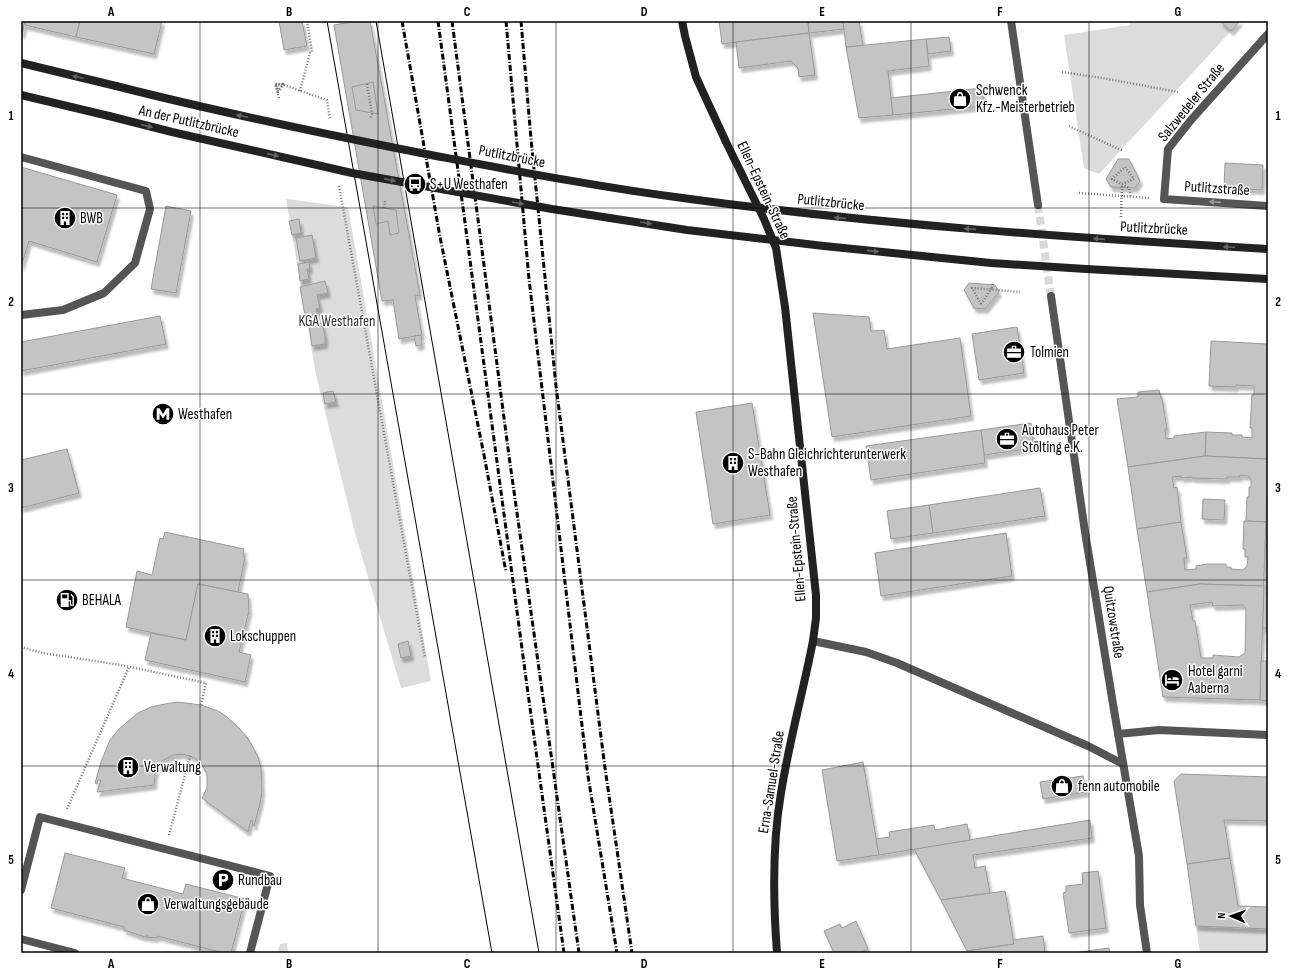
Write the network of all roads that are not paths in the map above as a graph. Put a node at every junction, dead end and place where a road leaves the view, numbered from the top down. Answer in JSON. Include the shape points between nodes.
{"nodes":[{"id":1,"x":682,"y":21,"type":"edge"},
{"id":2,"x":1011,"y":21,"type":"edge"},
{"id":3,"x":1268,"y":34,"type":"edge"},
{"id":4,"x":21,"y":63,"type":"edge"},
{"id":5,"x":21,"y":95,"type":"edge"},
{"id":6,"x":349,"y":139,"type":"joint"},
{"id":7,"x":21,"y":157,"type":"edge"},
{"id":8,"x":1164,"y":199,"type":"joint"},
{"id":9,"x":1038,"y":205,"type":"tunnel mouth"},
{"id":10,"x":1268,"y":206,"type":"edge"},
{"id":11,"x":1268,"y":249,"type":"edge"},
{"id":12,"x":1268,"y":279,"type":"edge"},
{"id":13,"x":1051,"y":296,"type":"tunnel mouth"},
{"id":14,"x":21,"y":315,"type":"edge"},
{"id":15,"x":813,"y":641,"type":"junction"},
{"id":16,"x":1118,"y":734,"type":"junction"},
{"id":17,"x":1268,"y":735,"type":"edge"},
{"id":18,"x":1123,"y":764,"type":"junction"},
{"id":19,"x":21,"y":890,"type":"edge"},
{"id":20,"x":21,"y":939,"type":"edge"},
{"id":21,"x":75,"y":953,"type":"edge"},
{"id":22,"x":250,"y":953,"type":"edge"},
{"id":23,"x":777,"y":953,"type":"edge"},
{"id":24,"x":1147,"y":953,"type":"edge"}],
"edges":[{"from":1,"to":15,"type":"main road","name":"Ellen-Epstein-Straße","via":[[696,77],[776,248],[786,307],[816,595]]},
{"from":2,"to":9,"type":"street"},
{"from":3,"to":8,"type":"street","name":"Salzwedeler Straße","via":[[1168,149]]},
{"from":6,"to":4,"type":"main road","name":"An der Putlitzbrücke","one_way":true,"bridge":true,"via":[[180,102]]},
{"from":5,"to":12,"type":"main road","name":"An der Putlitzbrücke","one_way":true,"bridge":true,"via":[[352,173],[687,230],[999,263]]},
{"from":11,"to":6,"type":"main road","name":"Putlitzbrücke","one_way":true,"bridge":true,"via":[[917,225],[827,216],[554,179]]},
{"from":7,"to":14,"type":"street","via":[[146,192],[150,209],[135,263],[104,294],[63,310]]},
{"from":10,"to":8,"type":"street","name":"Putlitzstraße","one_way":true},
{"from":13,"to":16,"type":"street","name":"Quitzowstraße"},
{"from":15,"to":18,"type":"street","via":[[866,652],[897,663],[1088,746]]},
{"from":15,"to":23,"type":"main road","name":"Erna-Samuel-Straße","via":[[780,794],[774,907]]},
{"from":16,"to":17,"type":"street","via":[[1159,730]]},
{"from":16,"to":18,"type":"street","name":"Quitzowstraße"},
{"from":18,"to":24,"type":"street","name":"Quitzowstraße","via":[[1138,856],[1140,905]]},
{"from":19,"to":22,"type":"street","via":[[40,817],[270,876]]},
{"from":20,"to":21,"type":"street"}]}
